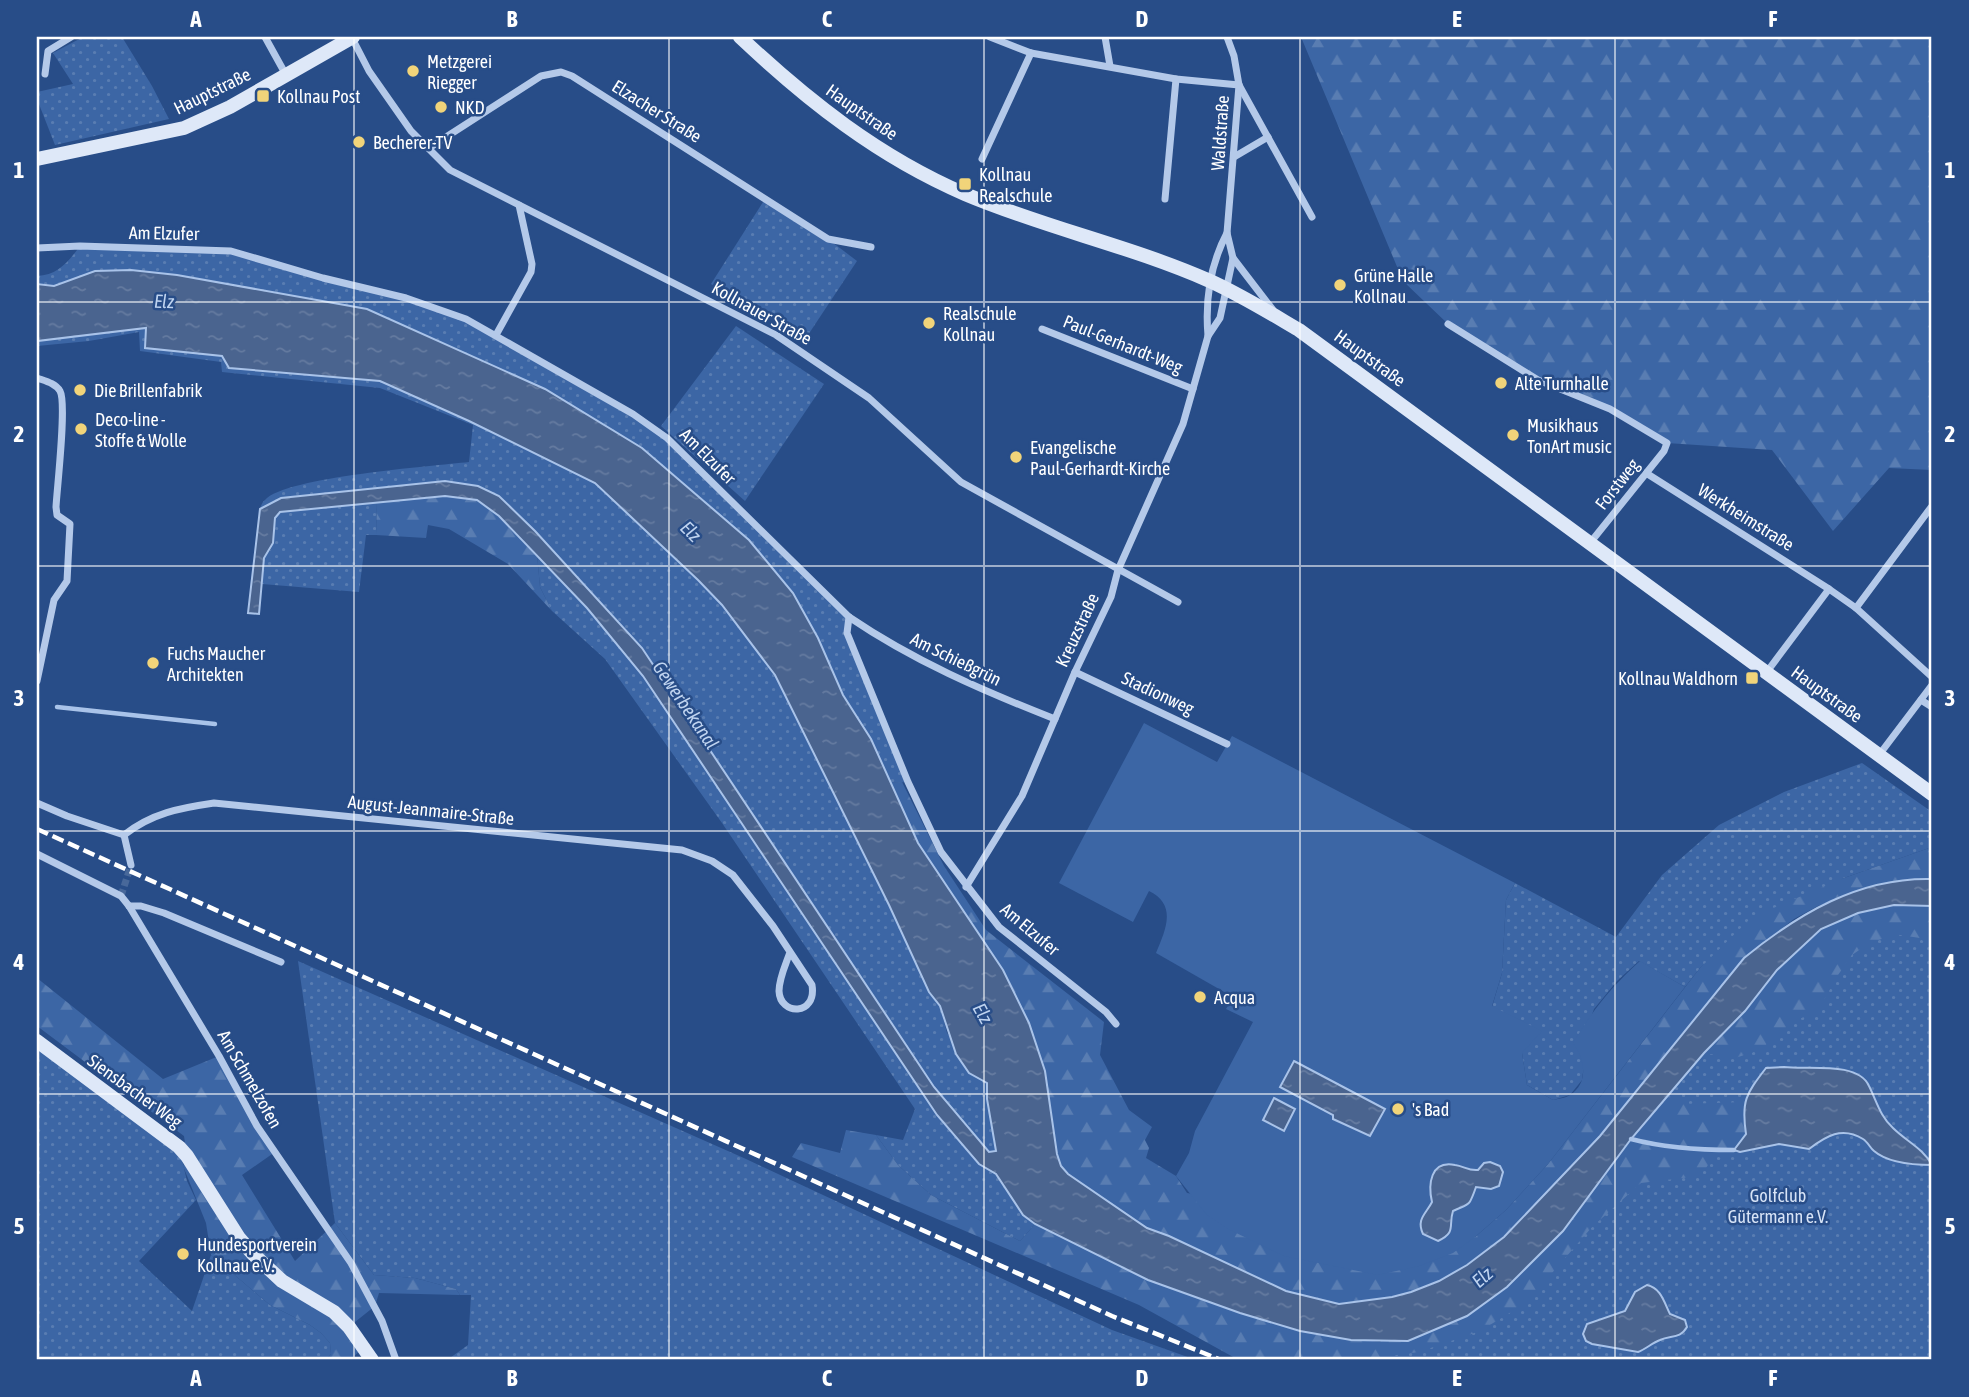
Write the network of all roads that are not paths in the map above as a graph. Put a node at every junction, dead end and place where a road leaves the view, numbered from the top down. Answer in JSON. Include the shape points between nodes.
{"nodes":[{"id":1,"x":71,"y":37,"type":"edge"},
{"id":2,"x":265,"y":37,"type":"edge"},
{"id":3,"x":352,"y":37,"type":"edge"},
{"id":4,"x":740,"y":37,"type":"edge"},
{"id":5,"x":990,"y":37,"type":"edge"},
{"id":6,"x":1105,"y":37,"type":"edge"},
{"id":7,"x":1227,"y":37,"type":"edge"},
{"id":8,"x":1005,"y":40,"type":"edge"},
{"id":9,"x":1031,"y":52,"type":"junction"},
{"id":10,"x":1110,"y":66,"type":"junction"},
{"id":11,"x":45,"y":74,"type":"dead end"},
{"id":12,"x":286,"y":75,"type":"junction"},
{"id":13,"x":1176,"y":79,"type":"junction"},
{"id":14,"x":1239,"y":85,"type":"junction"},
{"id":15,"x":1268,"y":137,"type":"junction"},
{"id":16,"x":429,"y":148,"type":"junction"},
{"id":17,"x":1234,"y":157,"type":"junction"},
{"id":18,"x":37,"y":159,"type":"edge"},
{"id":19,"x":982,"y":159,"type":"dead end"},
{"id":20,"x":1165,"y":199,"type":"dead end"},
{"id":21,"x":519,"y":205,"type":"junction"},
{"id":22,"x":1311,"y":217,"type":"dead end"},
{"id":23,"x":1227,"y":233,"type":"junction"},
{"id":24,"x":871,"y":247,"type":"dead end"},
{"id":25,"x":37,"y":248,"type":"edge"},
{"id":26,"x":1233,"y":258,"type":"junction"},
{"id":27,"x":1210,"y":281,"type":"junction"},
{"id":28,"x":1227,"y":290,"type":"junction"},
{"id":29,"x":1279,"y":318,"type":"junction"},
{"id":30,"x":1448,"y":324,"type":"dead end"},
{"id":31,"x":1042,"y":329,"type":"dead end"},
{"id":32,"x":496,"y":335,"type":"junction"},
{"id":33,"x":1208,"y":336,"type":"junction"},
{"id":34,"x":37,"y":378,"type":"edge"},
{"id":35,"x":1194,"y":388,"type":"junction"},
{"id":36,"x":1646,"y":473,"type":"junction"},
{"id":37,"x":1932,"y":506,"type":"edge"},
{"id":38,"x":1590,"y":543,"type":"junction"},
{"id":39,"x":1118,"y":570,"type":"junction"},
{"id":40,"x":1829,"y":589,"type":"junction"},
{"id":41,"x":1178,"y":602,"type":"dead end"},
{"id":42,"x":1856,"y":608,"type":"junction"},
{"id":43,"x":849,"y":617,"type":"junction"},
{"id":44,"x":1075,"y":672,"type":"junction"},
{"id":45,"x":1766,"y":673,"type":"junction"},
{"id":46,"x":1932,"y":677,"type":"edge"},
{"id":47,"x":37,"y":681,"type":"edge"},
{"id":48,"x":1932,"y":685,"type":"edge"},
{"id":49,"x":1921,"y":700,"type":"junction"},
{"id":50,"x":1932,"y":706,"type":"edge"},
{"id":51,"x":1055,"y":719,"type":"junction"},
{"id":52,"x":1227,"y":744,"type":"dead end"},
{"id":53,"x":1879,"y":755,"type":"junction"},
{"id":54,"x":1932,"y":794,"type":"edge"},
{"id":55,"x":37,"y":803,"type":"edge"},
{"id":56,"x":124,"y":835,"type":"junction"},
{"id":57,"x":37,"y":854,"type":"edge"},
{"id":58,"x":131,"y":864,"type":"tunnel mouth"},
{"id":59,"x":966,"y":887,"type":"junction"},
{"id":60,"x":129,"y":906,"type":"junction"},
{"id":61,"x":790,"y":952,"type":"junction"},
{"id":62,"x":281,"y":962,"type":"dead end"},
{"id":63,"x":1116,"y":1024,"type":"dead end"},
{"id":64,"x":37,"y":1041,"type":"edge"},
{"id":65,"x":372,"y":1360,"type":"edge"},
{"id":66,"x":396,"y":1360,"type":"edge"}],
"edges":[{"from":1,"to":11,"type":"street","via":[[48,51]]},
{"from":2,"to":12,"type":"street"},
{"from":3,"to":12,"type":"street","name":"Hauptstraße"},
{"from":3,"to":16,"type":"street","name":"Kollnauer Straße","via":[[369,71],[411,131]]},
{"from":4,"to":27,"type":"street","name":"Hauptstraße","via":[[834,118],[919,171],[972,197]]},
{"from":5,"to":8,"type":"street"},
{"from":6,"to":10,"type":"street"},
{"from":7,"to":14,"type":"street","name":"Waldstraße"},
{"from":8,"to":9,"type":"street"},
{"from":9,"to":10,"type":"street"},
{"from":9,"to":19,"type":"street"},
{"from":10,"to":13,"type":"street"},
{"from":12,"to":18,"type":"street","name":"Hauptstraße","via":[[184,128]]},
{"from":13,"to":14,"type":"street"},
{"from":13,"to":20,"type":"street"},
{"from":14,"to":15,"type":"street"},
{"from":14,"to":17,"type":"street","name":"Waldstraße"},
{"from":15,"to":17,"type":"street"},
{"from":15,"to":22,"type":"street"},
{"from":16,"to":21,"type":"street","name":"Kollnauer Straße","via":[[450,170]]},
{"from":16,"to":24,"type":"street","name":"Elzacher Straße","via":[[541,76],[561,72],[828,239]]},
{"from":17,"to":23,"type":"street","name":"Waldstraße"},
{"from":21,"to":32,"type":"street","via":[[531,272]]},
{"from":21,"to":39,"type":"street","name":"Kollnauer Straße","via":[[776,335],[869,398],[961,482]]},
{"from":23,"to":26,"type":"street","name":"Waldstraße"},
{"from":23,"to":27,"type":"street","name":"Waldstraße"},
{"from":25,"to":32,"type":"street","name":"Am Elzufer","via":[[230,251],[406,298]]},
{"from":26,"to":28,"type":"street","name":"Waldstraße"},
{"from":26,"to":29,"type":"street","name":"Waldstraße"},
{"from":27,"to":28,"type":"street","name":"Hauptstraße"},
{"from":27,"to":33,"type":"street","name":"Kreuzstraße"},
{"from":28,"to":29,"type":"street","name":"Hauptstraße"},
{"from":28,"to":33,"type":"street","name":"Kreuzstraße","via":[[1220,318]]},
{"from":29,"to":38,"type":"street","name":"Hauptstraße"},
{"from":30,"to":36,"type":"street","name":"Forstweg","via":[[1538,380],[1610,409],[1667,443]]},
{"from":31,"to":35,"type":"street","name":"Paul-Gerhardt-Weg"},
{"from":32,"to":43,"type":"street","name":"Am Elzufer","via":[[667,438]]},
{"from":33,"to":35,"type":"street","name":"Kreuzstraße"},
{"from":34,"to":47,"type":"street","via":[[61,392],[64,408],[56,507],[57,515],[70,524],[67,580],[54,600]]},
{"from":35,"to":39,"type":"street","name":"Kreuzstraße","via":[[1183,424]]},
{"from":36,"to":38,"type":"street","name":"Forstweg"},
{"from":36,"to":40,"type":"street","name":"Werkheimstraße"},
{"from":37,"to":42,"type":"street"},
{"from":38,"to":45,"type":"street","name":"Hauptstraße"},
{"from":39,"to":41,"type":"street","name":"Kollnauer Straße"},
{"from":39,"to":44,"type":"street","name":"Kreuzstraße","via":[[1111,597]]},
{"from":40,"to":42,"type":"street","name":"Werkheimstraße"},
{"from":40,"to":45,"type":"street"},
{"from":42,"to":46,"type":"street","name":"Werkheimstraße"},
{"from":43,"to":51,"type":"street","name":"Am Schießgrün","via":[[975,688]]},
{"from":43,"to":59,"type":"street","name":"Am Elzufer","via":[[847,633],[917,802],[941,852]]},
{"from":44,"to":51,"type":"street","name":"Kreuzstraße"},
{"from":44,"to":52,"type":"street","name":"Stadionweg"},
{"from":45,"to":53,"type":"street","name":"Hauptstraße"},
{"from":48,"to":49,"type":"street"},
{"from":49,"to":50,"type":"street"},
{"from":49,"to":53,"type":"street"},
{"from":51,"to":59,"type":"street","name":"Kreuzstraße","via":[[1022,796]]},
{"from":53,"to":54,"type":"street","name":"Hauptstraße"},
{"from":55,"to":56,"type":"street"},
{"from":56,"to":58,"type":"street"},
{"from":56,"to":61,"type":"street","name":"August-Jeanmaire-Straße","via":[[164,811],[214,803],[682,850],[733,875]]},
{"from":57,"to":60,"type":"street","name":"Am Schmelzofen","via":[[121,896]]},
{"from":59,"to":63,"type":"street","name":"Am Elzufer","via":[[999,928]]},
{"from":60,"to":62,"type":"street","name":"Am Schmelzofen","via":[[164,913]]},
{"from":60,"to":66,"type":"street","name":"Am Schmelzofen","via":[[257,1126],[351,1263],[382,1321]]},
{"from":61,"to":61,"type":"street","name":"August-Jeanmaire-Straße","via":[[780,998],[792,1009],[802,1009],[810,1004],[812,985]]},
{"from":64,"to":65,"type":"street","name":"Siensbacher Weg","via":[[179,1147],[254,1255],[282,1281],[342,1319]]}]}
